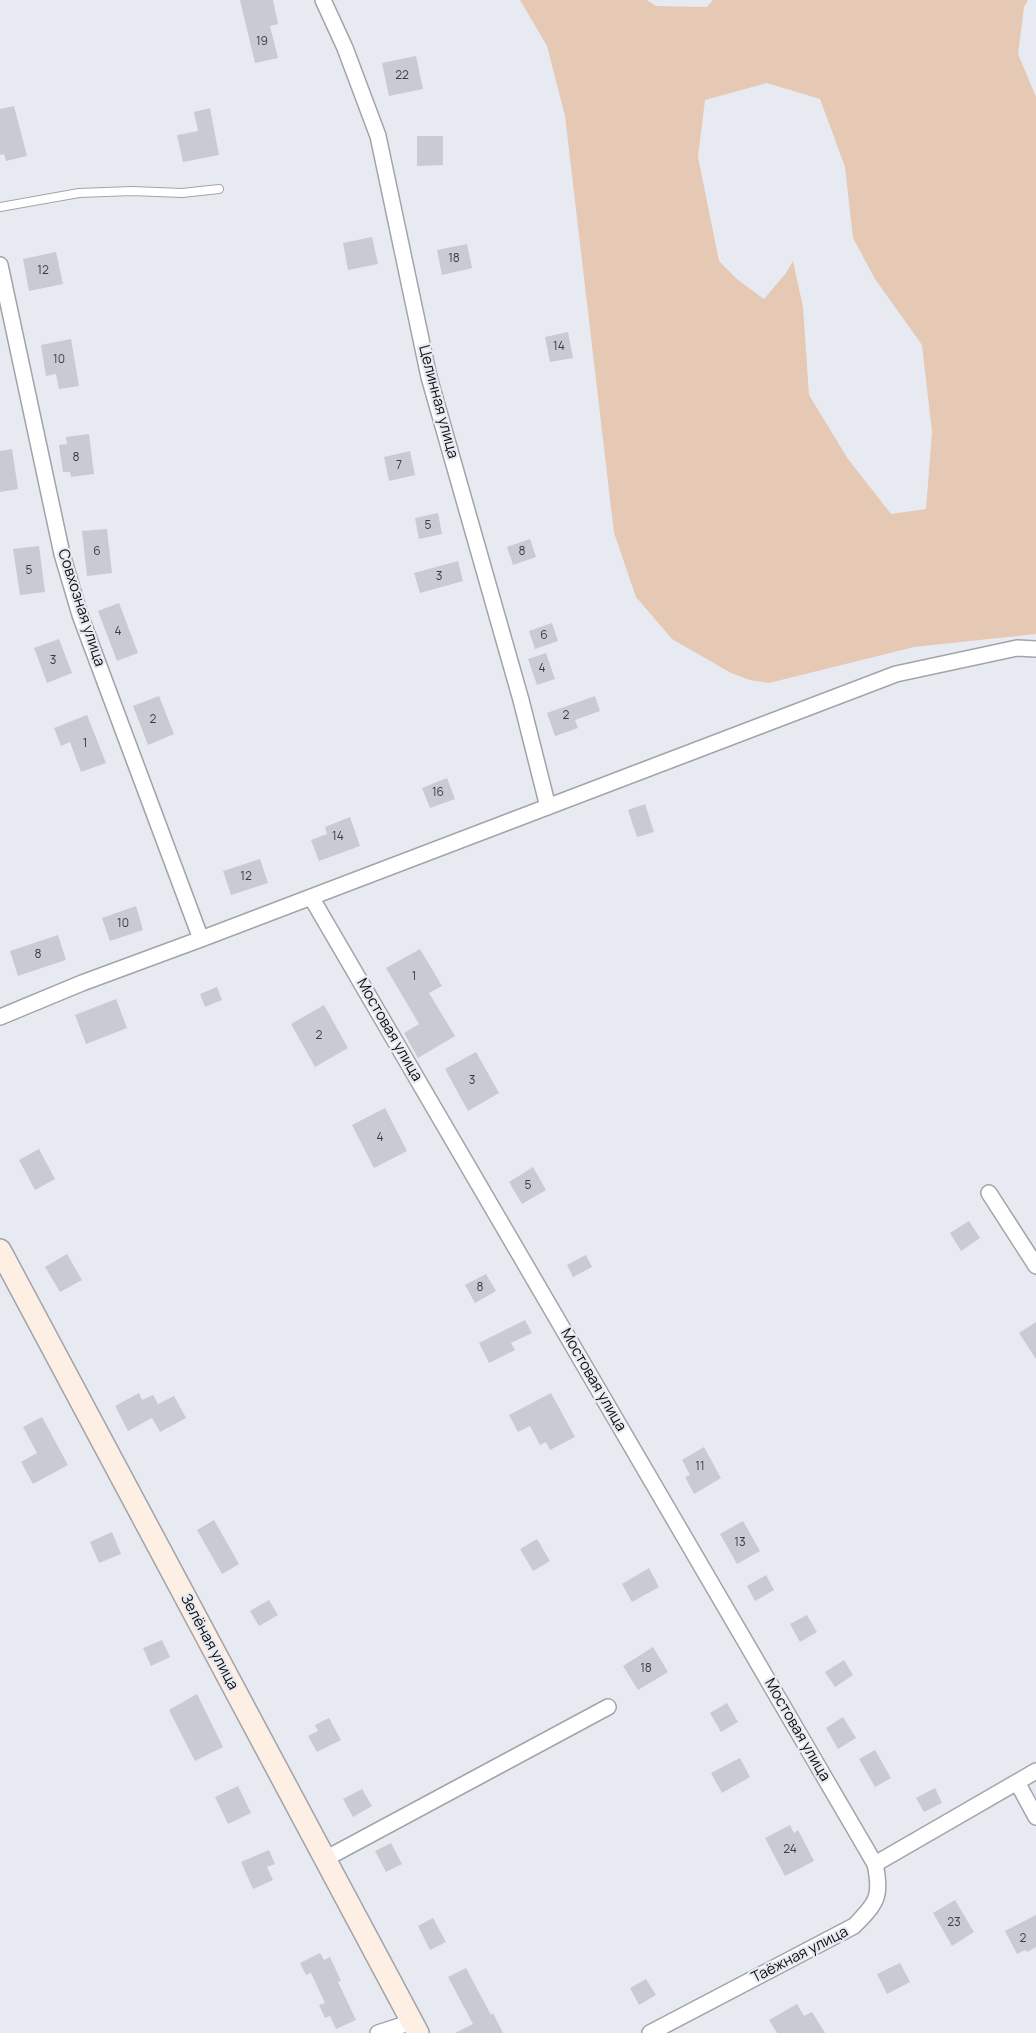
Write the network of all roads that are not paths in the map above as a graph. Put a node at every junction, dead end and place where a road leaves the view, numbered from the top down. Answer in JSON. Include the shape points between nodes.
{"nodes":[{"id":1,"x":323,"y":0,"type":"edge"},
{"id":2,"x":219,"y":189,"type":"dead end"},
{"id":3,"x":0,"y":207,"type":"edge"},
{"id":4,"x":0,"y":265,"type":"edge"},
{"id":5,"x":1036,"y":649,"type":"edge"},
{"id":6,"x":548,"y":808,"type":"junction"},
{"id":7,"x":311,"y":897,"type":"junction"},
{"id":8,"x":201,"y":939,"type":"junction"},
{"id":9,"x":0,"y":1017,"type":"edge"},
{"id":10,"x":989,"y":1193,"type":"dead end"},
{"id":11,"x":0,"y":1250,"type":"edge"},
{"id":12,"x":1036,"y":1266,"type":"edge"},
{"id":13,"x":608,"y":1706,"type":"dead end"},
{"id":14,"x":1036,"y":1771,"type":"edge"},
{"id":15,"x":1017,"y":1782,"type":"junction"},
{"id":16,"x":1036,"y":1817,"type":"edge"},
{"id":17,"x":325,"y":1859,"type":"junction"},
{"id":18,"x":874,"y":1864,"type":"junction"},
{"id":19,"x":415,"y":2028,"type":"edge"},
{"id":20,"x":378,"y":2033,"type":"edge"},
{"id":21,"x":650,"y":2033,"type":"edge"}],
"edges":[{"from":1,"to":6,"type":"street","name":"Целинная улица","via":[[378,136],[429,377],[521,700]]},
{"from":2,"to":3,"type":"lane","via":[[182,193],[79,193]]},
{"from":4,"to":8,"type":"street","name":"Совхозная улица","via":[[62,554],[80,614]]},
{"from":5,"to":6,"type":"street","via":[[1017,648],[896,674]]},
{"from":6,"to":7,"type":"street"},
{"from":7,"to":8,"type":"street"},
{"from":7,"to":18,"type":"street","name":"Мостовая улица"},
{"from":8,"to":9,"type":"street","via":[[82,982]]},
{"from":10,"to":12,"type":"street"},
{"from":11,"to":17,"type":"main road","name":"Зелёная улица"},
{"from":13,"to":17,"type":"street"},
{"from":14,"to":15,"type":"street"},
{"from":15,"to":16,"type":"street"},
{"from":15,"to":18,"type":"street"},
{"from":17,"to":19,"type":"main road","name":"Зелёная улица"},
{"from":18,"to":21,"type":"street","name":"Таёжная улица","via":[[879,1881],[877,1900],[854,1926]]},
{"from":19,"to":20,"type":"street"}]}
